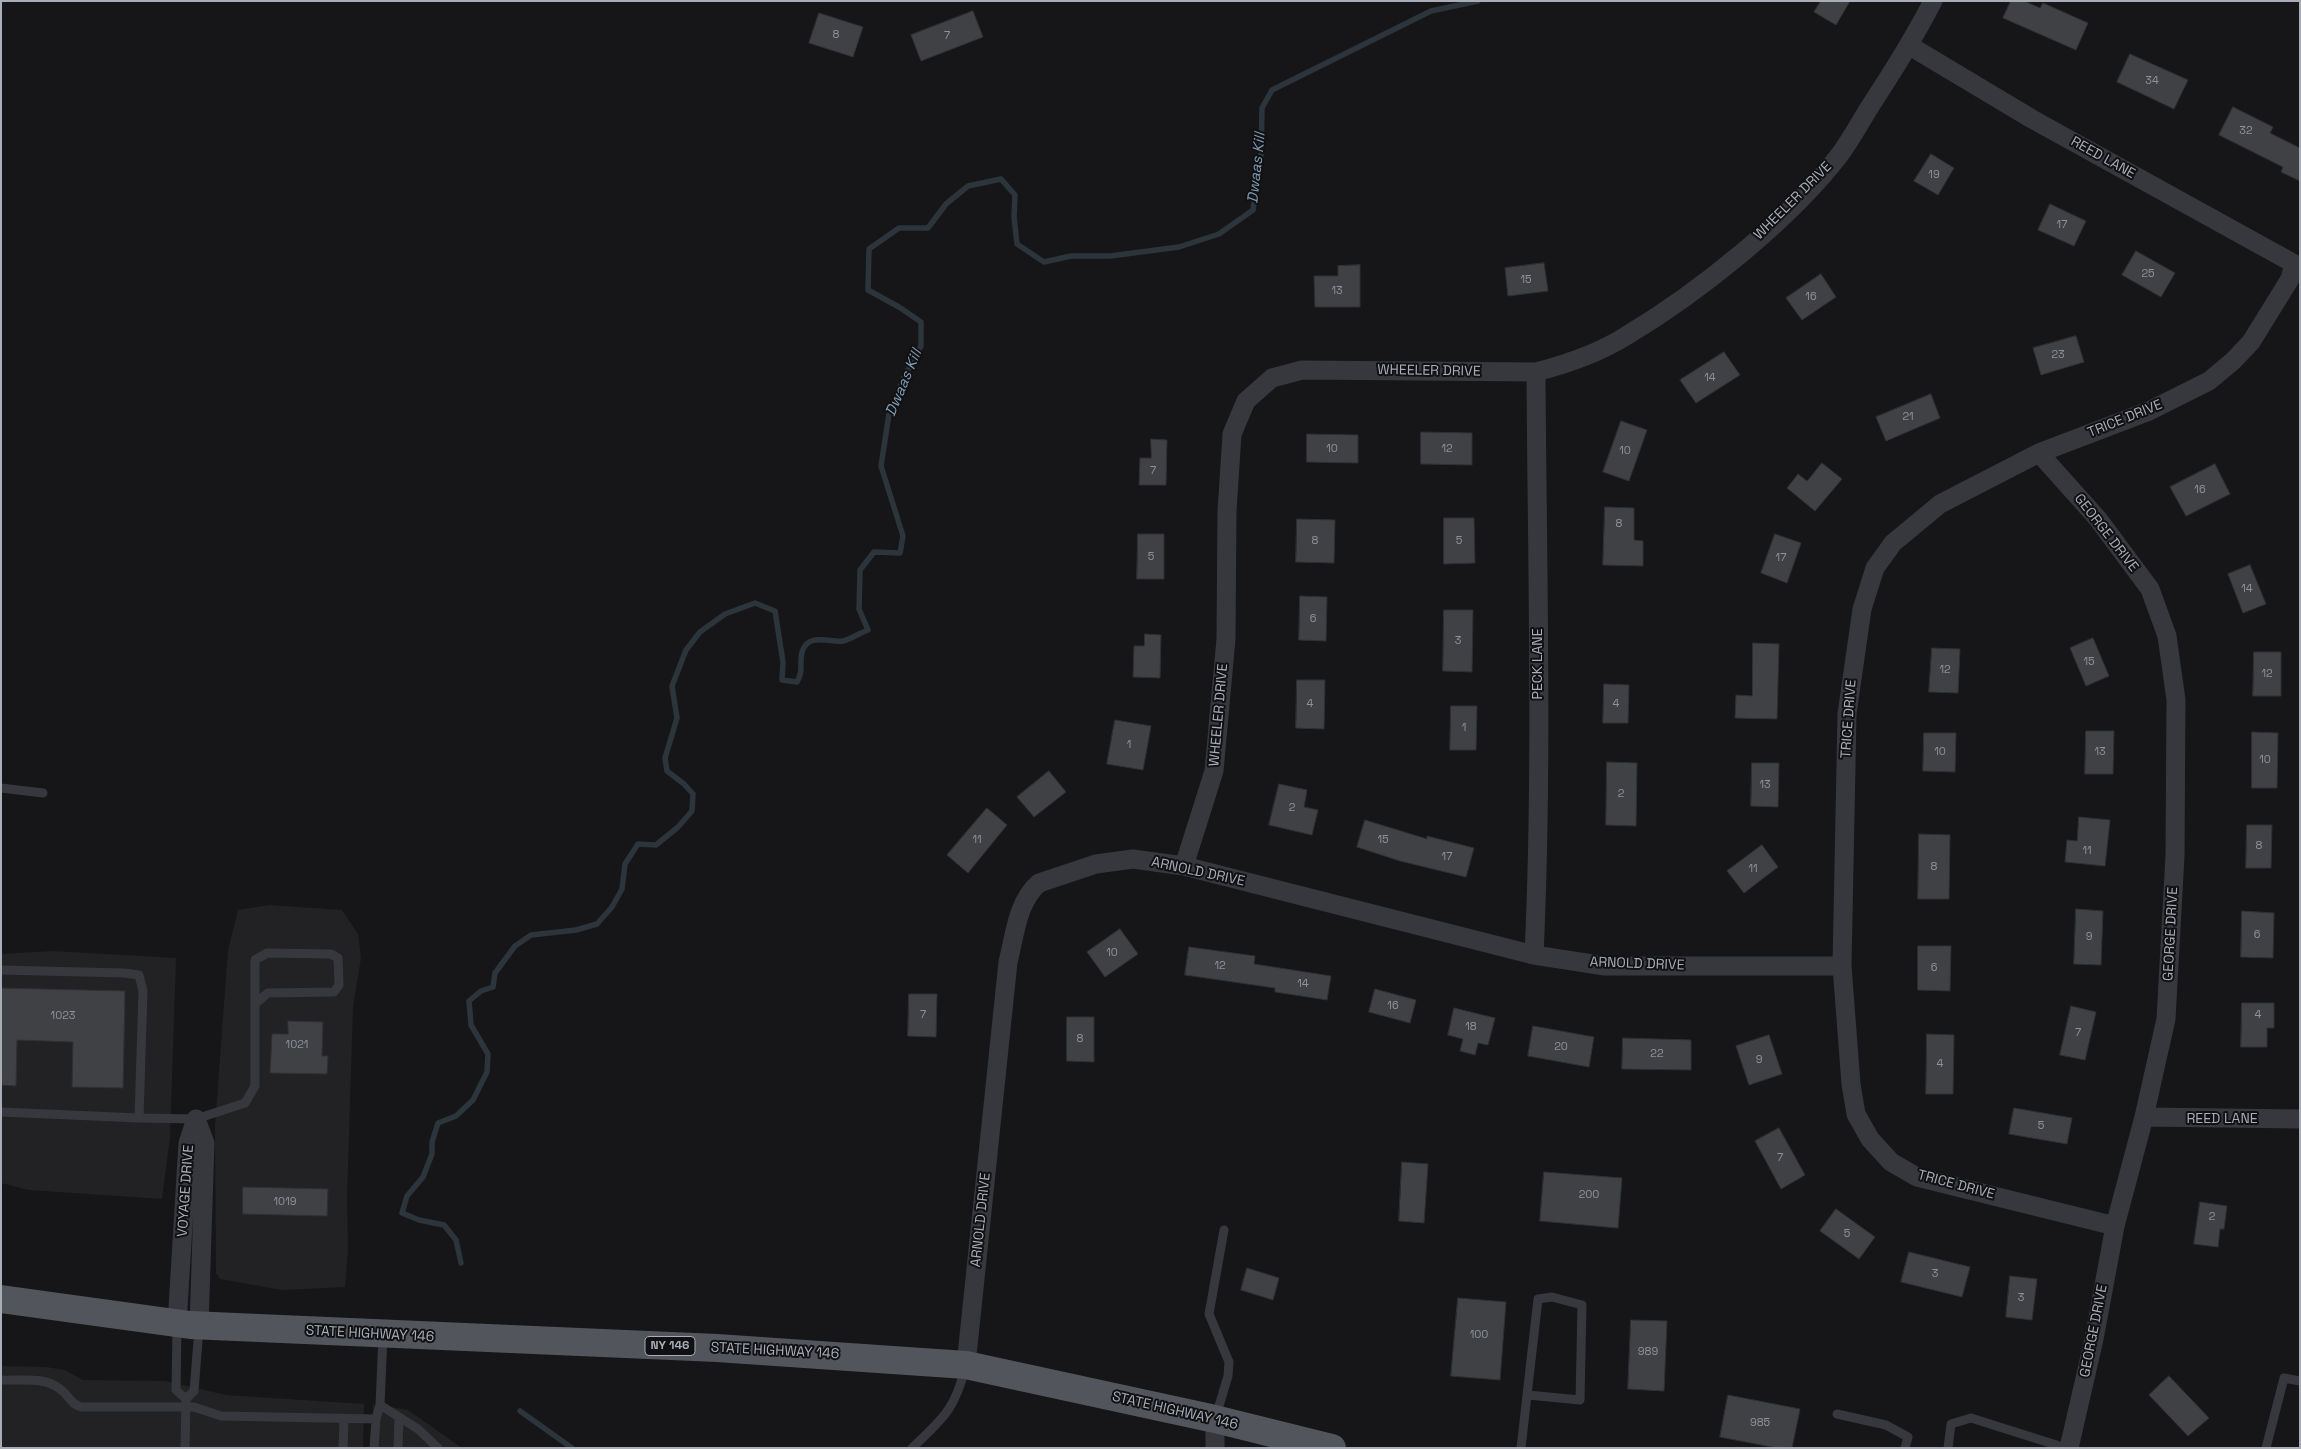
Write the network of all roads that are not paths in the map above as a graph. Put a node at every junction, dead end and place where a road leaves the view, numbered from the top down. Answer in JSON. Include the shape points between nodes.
{"nodes":[{"id":1,"x":1934,"y":1,"type":"edge"},
{"id":2,"x":1910,"y":46,"type":"junction"},
{"id":3,"x":2297,"y":265,"type":"edge"},
{"id":4,"x":1536,"y":372,"type":"junction"},
{"id":5,"x":2039,"y":452,"type":"junction"},
{"id":6,"x":1,"y":788,"type":"edge"},
{"id":7,"x":43,"y":793,"type":"dead end"},
{"id":8,"x":1184,"y":866,"type":"junction"},
{"id":9,"x":1534,"y":955,"type":"junction"},
{"id":10,"x":1842,"y":966,"type":"junction"},
{"id":11,"x":1,"y":970,"type":"edge"},
{"id":12,"x":256,"y":1003,"type":"junction"},
{"id":13,"x":1,"y":1112,"type":"edge"},
{"id":14,"x":2144,"y":1117,"type":"junction"},
{"id":15,"x":139,"y":1118,"type":"junction"},
{"id":16,"x":196,"y":1119,"type":"junction"},
{"id":17,"x":2300,"y":1119,"type":"edge"},
{"id":18,"x":2115,"y":1226,"type":"junction"},
{"id":19,"x":1224,"y":1230,"type":"dead end"},
{"id":20,"x":2,"y":1300,"type":"edge"},
{"id":21,"x":188,"y":1325,"type":"junction"},
{"id":22,"x":384,"y":1334,"type":"junction"},
{"id":23,"x":966,"y":1365,"type":"junction"},
{"id":24,"x":1,"y":1380,"type":"edge"},
{"id":25,"x":2300,"y":1381,"type":"edge"},
{"id":26,"x":1528,"y":1395,"type":"junction"},
{"id":27,"x":186,"y":1403,"type":"junction"},
{"id":28,"x":380,"y":1405,"type":"junction"},
{"id":29,"x":1837,"y":1414,"type":"dead end"},
{"id":30,"x":344,"y":1419,"type":"junction"},
{"id":31,"x":376,"y":1419,"type":"junction"},
{"id":32,"x":399,"y":1419,"type":"junction"},
{"id":33,"x":1215,"y":1419,"type":"junction"},
{"id":34,"x":430,"y":1444,"type":"edge"},
{"id":35,"x":185,"y":1448,"type":"edge"},
{"id":36,"x":343,"y":1448,"type":"edge"},
{"id":37,"x":374,"y":1448,"type":"edge"},
{"id":38,"x":398,"y":1448,"type":"edge"},
{"id":39,"x":438,"y":1448,"type":"edge"},
{"id":40,"x":912,"y":1448,"type":"edge"},
{"id":41,"x":1215,"y":1448,"type":"edge"},
{"id":42,"x":1332,"y":1448,"type":"edge"},
{"id":43,"x":1521,"y":1448,"type":"edge"},
{"id":44,"x":1905,"y":1448,"type":"edge"},
{"id":45,"x":1948,"y":1448,"type":"edge"},
{"id":46,"x":2066,"y":1448,"type":"edge"},
{"id":47,"x":2070,"y":1448,"type":"edge"},
{"id":48,"x":2266,"y":1448,"type":"edge"}],
"edges":[{"from":1,"to":2,"type":"street","name":"WHEELER DRIVE"},
{"from":2,"to":3,"type":"street","name":"REED LANE","via":[[2032,119]]},
{"from":2,"to":4,"type":"street","name":"WHEELER DRIVE","via":[[1841,153],[1760,237],[1694,291],[1626,337],[1570,363]]},
{"from":3,"to":5,"type":"street","name":"TRICE DRIVE","via":[[2251,342],[2209,380],[2149,411]]},
{"from":4,"to":8,"type":"street","name":"WHEELER DRIVE","via":[[1302,370],[1272,378],[1246,401],[1232,434],[1226,511],[1226,639],[1214,772]]},
{"from":4,"to":9,"type":"street","name":"PECK LANE","via":[[1538,688]]},
{"from":5,"to":10,"type":"street","name":"TRICE DRIVE","via":[[1940,504],[1893,543],[1875,568],[1862,609],[1846,714]]},
{"from":5,"to":14,"type":"street","name":"GEORGE DRIVE","via":[[2098,519],[2150,589],[2167,636],[2176,700],[2175,856],[2166,1019]]},
{"from":6,"to":7,"type":"lane"},
{"from":8,"to":9,"type":"street","name":"ARNOLD DRIVE"},
{"from":8,"to":23,"type":"street","name":"ARNOLD DRIVE","via":[[1133,859],[1096,864],[1039,883],[1022,907],[1008,962]]},
{"from":9,"to":10,"type":"street","name":"ARNOLD DRIVE","via":[[1605,966]]},
{"from":10,"to":18,"type":"street","name":"TRICE DRIVE","via":[[1856,1114],[1870,1139],[1891,1162],[1917,1177]]},
{"from":11,"to":15,"type":"lane","via":[[139,975],[144,990]]},
{"from":12,"to":12,"type":"lane","via":[[268,993],[334,992],[339,985],[338,958],[331,954],[267,953],[254,960]]},
{"from":12,"to":16,"type":"lane","via":[[255,1086],[245,1103]]},
{"from":13,"to":15,"type":"lane"},
{"from":14,"to":17,"type":"street","name":"REED LANE"},
{"from":14,"to":18,"type":"street","name":"GEORGE DRIVE"},
{"from":15,"to":16,"type":"lane"},
{"from":16,"to":21,"type":"street","name":"VOYAGE DRIVE","via":[[188,1143]]},
{"from":18,"to":47,"type":"street","name":"GEORGE DRIVE"},
{"from":19,"to":33,"type":"lane","via":[[1209,1314],[1229,1362]]},
{"from":20,"to":21,"type":"main road","name":"STATE HIGHWAY 146","number":"NY 146"},
{"from":21,"to":22,"type":"main road","name":"STATE HIGHWAY 146","number":"NY 146"},
{"from":21,"to":27,"type":"lane","via":[[194,1391]]},
{"from":21,"to":27,"type":"lane","via":[[176,1390]]},
{"from":22,"to":23,"type":"main road","name":"STATE HIGHWAY 146","number":"NY 146","via":[[717,1348]]},
{"from":22,"to":28,"type":"lane"},
{"from":23,"to":33,"type":"main road","name":"STATE HIGHWAY 146","number":"NY 146"},
{"from":23,"to":40,"type":"lane","via":[[959,1392],[945,1417]]},
{"from":24,"to":27,"type":"lane","via":[[55,1384],[73,1404],[81,1407]]},
{"from":25,"to":48,"type":"lane","via":[[2284,1378]]},
{"from":26,"to":26,"type":"lane","via":[[1538,1299],[1552,1297],[1582,1305],[1580,1400]]},
{"from":26,"to":43,"type":"lane"},
{"from":27,"to":30,"type":"lane","via":[[221,1416]]},
{"from":27,"to":35,"type":"lane"},
{"from":28,"to":31,"type":"lane"},
{"from":28,"to":32,"type":"lane"},
{"from":29,"to":44,"type":"lane","via":[[1886,1425],[1908,1437]]},
{"from":30,"to":31,"type":"lane"},
{"from":30,"to":36,"type":"lane"},
{"from":31,"to":37,"type":"lane"},
{"from":32,"to":34,"type":"lane","via":[[418,1429]]},
{"from":32,"to":38,"type":"lane"},
{"from":33,"to":41,"type":"street"},
{"from":33,"to":42,"type":"main road","name":"STATE HIGHWAY 146","number":"NY 146"},
{"from":34,"to":39,"type":"lane"},
{"from":45,"to":46,"type":"lane","via":[[1951,1424],[1971,1418]]}]}
